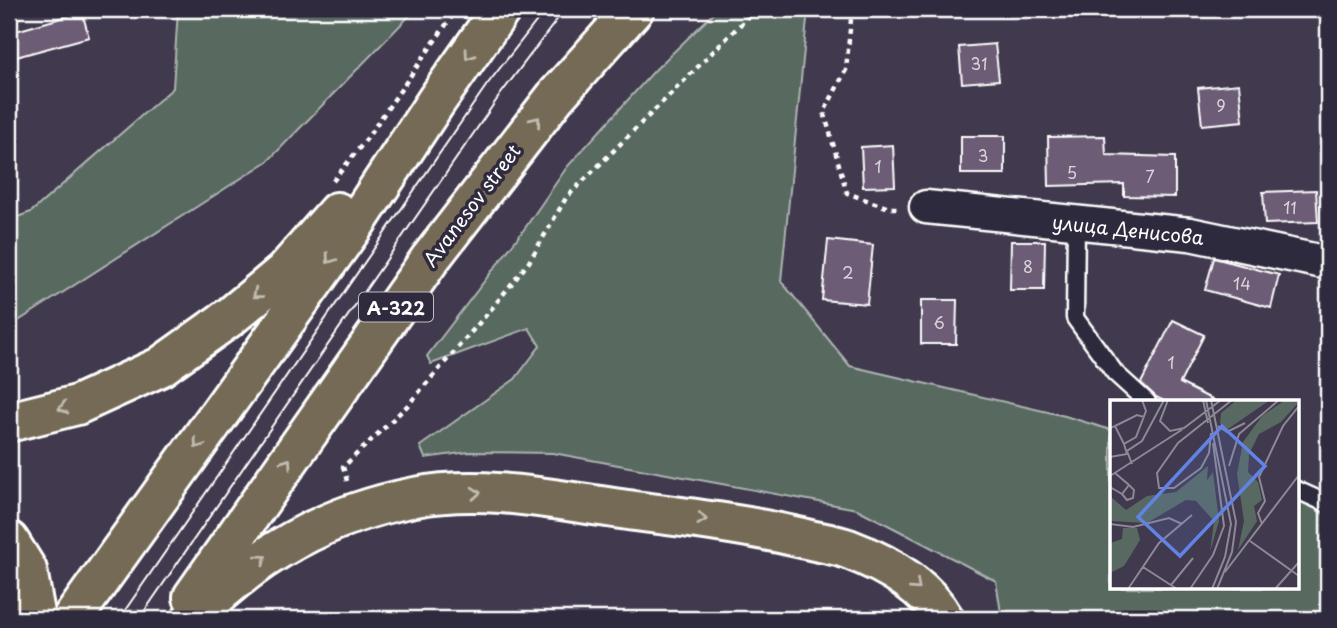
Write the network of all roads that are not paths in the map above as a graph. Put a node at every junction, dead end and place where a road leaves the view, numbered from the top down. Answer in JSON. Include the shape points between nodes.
{"nodes":[{"id":1,"x":502,"y":9,"type":"edge"},
{"id":2,"x":634,"y":9,"type":"edge"},
{"id":3,"x":436,"y":100,"type":"junction"},
{"id":4,"x":926,"y":207,"type":"road end"},
{"id":5,"x":1076,"y":223,"type":"junction"},
{"id":6,"x":1328,"y":263,"type":"edge"},
{"id":7,"x":1145,"y":400,"type":"edge"},
{"id":8,"x":9,"y":422,"type":"edge"},
{"id":9,"x":1298,"y":491,"type":"edge"},
{"id":10,"x":1328,"y":504,"type":"edge"},
{"id":11,"x":9,"y":541,"type":"edge"},
{"id":12,"x":36,"y":619,"type":"edge"},
{"id":13,"x":72,"y":619,"type":"edge"},
{"id":14,"x":178,"y":619,"type":"edge"},
{"id":15,"x":192,"y":619,"type":"edge"},
{"id":16,"x":944,"y":619,"type":"edge"}],
"edges":[{"from":1,"to":3,"type":"highway","one_way":true},
{"from":14,"to":2,"type":"highway","name":"Avanesov street","number":"А-322","one_way":true,"via":[[429,259],[556,96]]},
{"from":3,"to":8,"type":"highway","one_way":true,"via":[[284,272],[230,317],[160,367],[77,405]]},
{"from":3,"to":13,"type":"highway","one_way":true,"via":[[355,224]]},
{"from":4,"to":5,"type":"street","name":"улица Денисова"},
{"from":5,"to":6,"type":"street","name":"улица Денисова","via":[[1190,234]]},
{"from":5,"to":7,"type":"lane","via":[[1075,318],[1115,373]]},
{"from":9,"to":10,"type":"lane"},
{"from":11,"to":12,"type":"highway","via":[[27,570]]},
{"from":15,"to":16,"type":"highway","one_way":true,"via":[[219,591],[271,552],[312,530],[356,512],[416,497],[488,492],[754,526],[848,549],[907,578]]}]}
